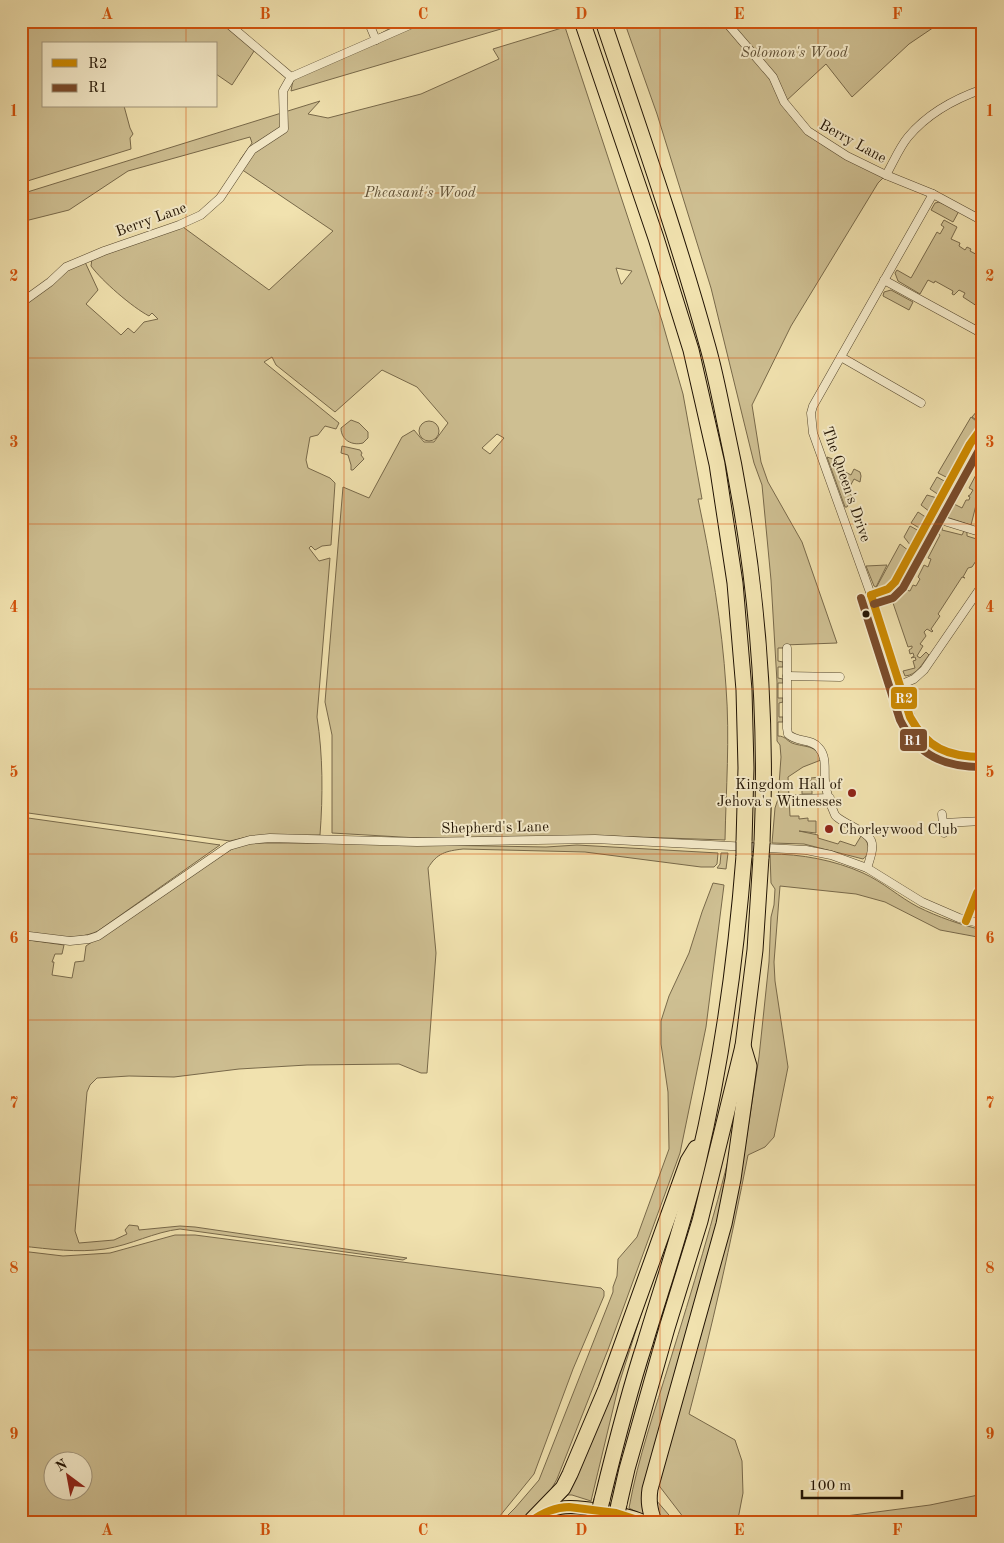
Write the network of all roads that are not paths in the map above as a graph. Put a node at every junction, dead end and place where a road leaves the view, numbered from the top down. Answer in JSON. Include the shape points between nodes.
{"nodes":[{"id":1,"x":225,"y":21,"type":"edge"},
{"id":2,"x":368,"y":21,"type":"edge"},
{"id":3,"x":419,"y":21,"type":"edge"},
{"id":4,"x":582,"y":21,"type":"edge"},
{"id":5,"x":604,"y":21,"type":"edge"},
{"id":6,"x":724,"y":21,"type":"edge"},
{"id":7,"x":376,"y":40,"type":"junction"},
{"id":8,"x":291,"y":76,"type":"junction"},
{"id":9,"x":983,"y":89,"type":"edge"},
{"id":10,"x":886,"y":175,"type":"junction"},
{"id":11,"x":933,"y":194,"type":"junction"},
{"id":12,"x":983,"y":221,"type":"edge"},
{"id":13,"x":884,"y":280,"type":"junction"},
{"id":14,"x":21,"y":303,"type":"edge"},
{"id":15,"x":983,"y":334,"type":"edge"},
{"id":16,"x":840,"y":357,"type":"junction"},
{"id":17,"x":921,"y":403,"type":"dead end"},
{"id":18,"x":983,"y":426,"type":"edge"},
{"id":19,"x":931,"y":518,"type":"junction"},
{"id":20,"x":983,"y":533,"type":"edge"},
{"id":21,"x":983,"y":584,"type":"edge"},
{"id":22,"x":871,"y":595,"type":"junction"},
{"id":23,"x":787,"y":648,"type":"dead end"},
{"id":24,"x":787,"y":676,"type":"junction"},
{"id":25,"x":840,"y":677,"type":"dead end"},
{"id":26,"x":900,"y":685,"type":"junction"},
{"id":27,"x":983,"y":757,"type":"edge"},
{"id":28,"x":830,"y":798,"type":"junction"},
{"id":29,"x":796,"y":799,"type":"dead end"},
{"id":30,"x":942,"y":814,"type":"dead end"},
{"id":31,"x":983,"y":821,"type":"edge"},
{"id":32,"x":943,"y":823,"type":"junction"},
{"id":33,"x":944,"y":833,"type":"dead end"},
{"id":34,"x":867,"y":868,"type":"junction"},
{"id":35,"x":983,"y":885,"type":"edge"},
{"id":36,"x":966,"y":920,"type":"junction"},
{"id":37,"x":983,"y":924,"type":"edge"},
{"id":38,"x":21,"y":935,"type":"edge"},
{"id":39,"x":743,"y":1046,"type":"junction"},
{"id":40,"x":704,"y":1134,"type":"junction"},
{"id":41,"x":531,"y":1521,"type":"edge"},
{"id":42,"x":597,"y":1521,"type":"edge"},
{"id":43,"x":615,"y":1522,"type":"edge"},
{"id":44,"x":645,"y":1522,"type":"edge"},
{"id":45,"x":654,"y":1522,"type":"edge"}],
"edges":[{"from":1,"to":8,"type":"street"},
{"from":2,"to":7,"type":"street"},
{"from":3,"to":7,"type":"street"},
{"from":4,"to":40,"type":"highway","via":[[691,350],[717,464],[735,583],[744,690],[744,849],[738,935],[725,1031]]},
{"from":5,"to":39,"type":"highway","via":[[708,346],[734,464],[752,577],[762,692],[764,766],[755,950]]},
{"from":6,"to":10,"type":"street","name":"Berry Lane","via":[[773,77],[784,102],[808,131]]},
{"from":7,"to":8,"type":"street"},
{"from":8,"to":14,"type":"street","name":"Berry Lane","via":[[283,91],[284,129],[252,150],[210,208],[179,225],[66,267]]},
{"from":9,"to":10,"type":"street","via":[[950,102],[926,118],[907,138]]},
{"from":10,"to":11,"type":"street","name":"Berry Lane"},
{"from":11,"to":12,"type":"street","name":"Berry Lane"},
{"from":11,"to":13,"type":"street","name":"The Queen's Drive"},
{"from":13,"to":15,"type":"street"},
{"from":13,"to":16,"type":"street","name":"The Queen's Drive"},
{"from":16,"to":17,"type":"street"},
{"from":16,"to":22,"type":"street","name":"The Queen's Drive","via":[[813,406],[813,433]]},
{"from":18,"to":19,"type":"street"},
{"from":19,"to":20,"type":"street"},
{"from":19,"to":22,"type":"street","via":[[895,582],[888,589]]},
{"from":21,"to":26,"type":"street","via":[[924,670]]},
{"from":22,"to":26,"type":"street","name":"The Queen's Drive"},
{"from":23,"to":24,"type":"street"},
{"from":24,"to":25,"type":"street"},
{"from":24,"to":28,"type":"street","via":[[788,732],[793,738],[816,744],[822,752]]},
{"from":26,"to":27,"type":"street","name":"The Queen's Drive","via":[[913,724],[930,744],[952,755]]},
{"from":28,"to":29,"type":"street"},
{"from":28,"to":34,"type":"street","via":[[837,817],[870,839],[873,851]]},
{"from":30,"to":32,"type":"street"},
{"from":31,"to":32,"type":"street"},
{"from":32,"to":33,"type":"street"},
{"from":34,"to":36,"type":"street","name":"Shepherd's Lane","via":[[922,902]]},
{"from":34,"to":38,"type":"street","name":"Shepherd's Lane","via":[[806,850],[595,839],[417,842],[270,838],[229,846],[111,928],[89,939],[70,941]]},
{"from":35,"to":36,"type":"street","via":[[976,893]]},
{"from":36,"to":37,"type":"street","name":"Shepherd's Lane"},
{"from":39,"to":43,"type":"highway","bridge":true,"via":[[700,1221],[627,1469]]},
{"from":39,"to":45,"type":"highway","via":[[749,1066],[731,1188],[714,1268],[650,1490],[648,1499]]},
{"from":40,"to":41,"type":"highway","via":[[688,1162],[606,1389],[570,1474],[563,1488]]},
{"from":40,"to":42,"type":"highway","bridge":true,"via":[[678,1234],[624,1411]]},
{"from":41,"to":44,"type":"main road","via":[[546,1512],[575,1507],[629,1516]]}]}
